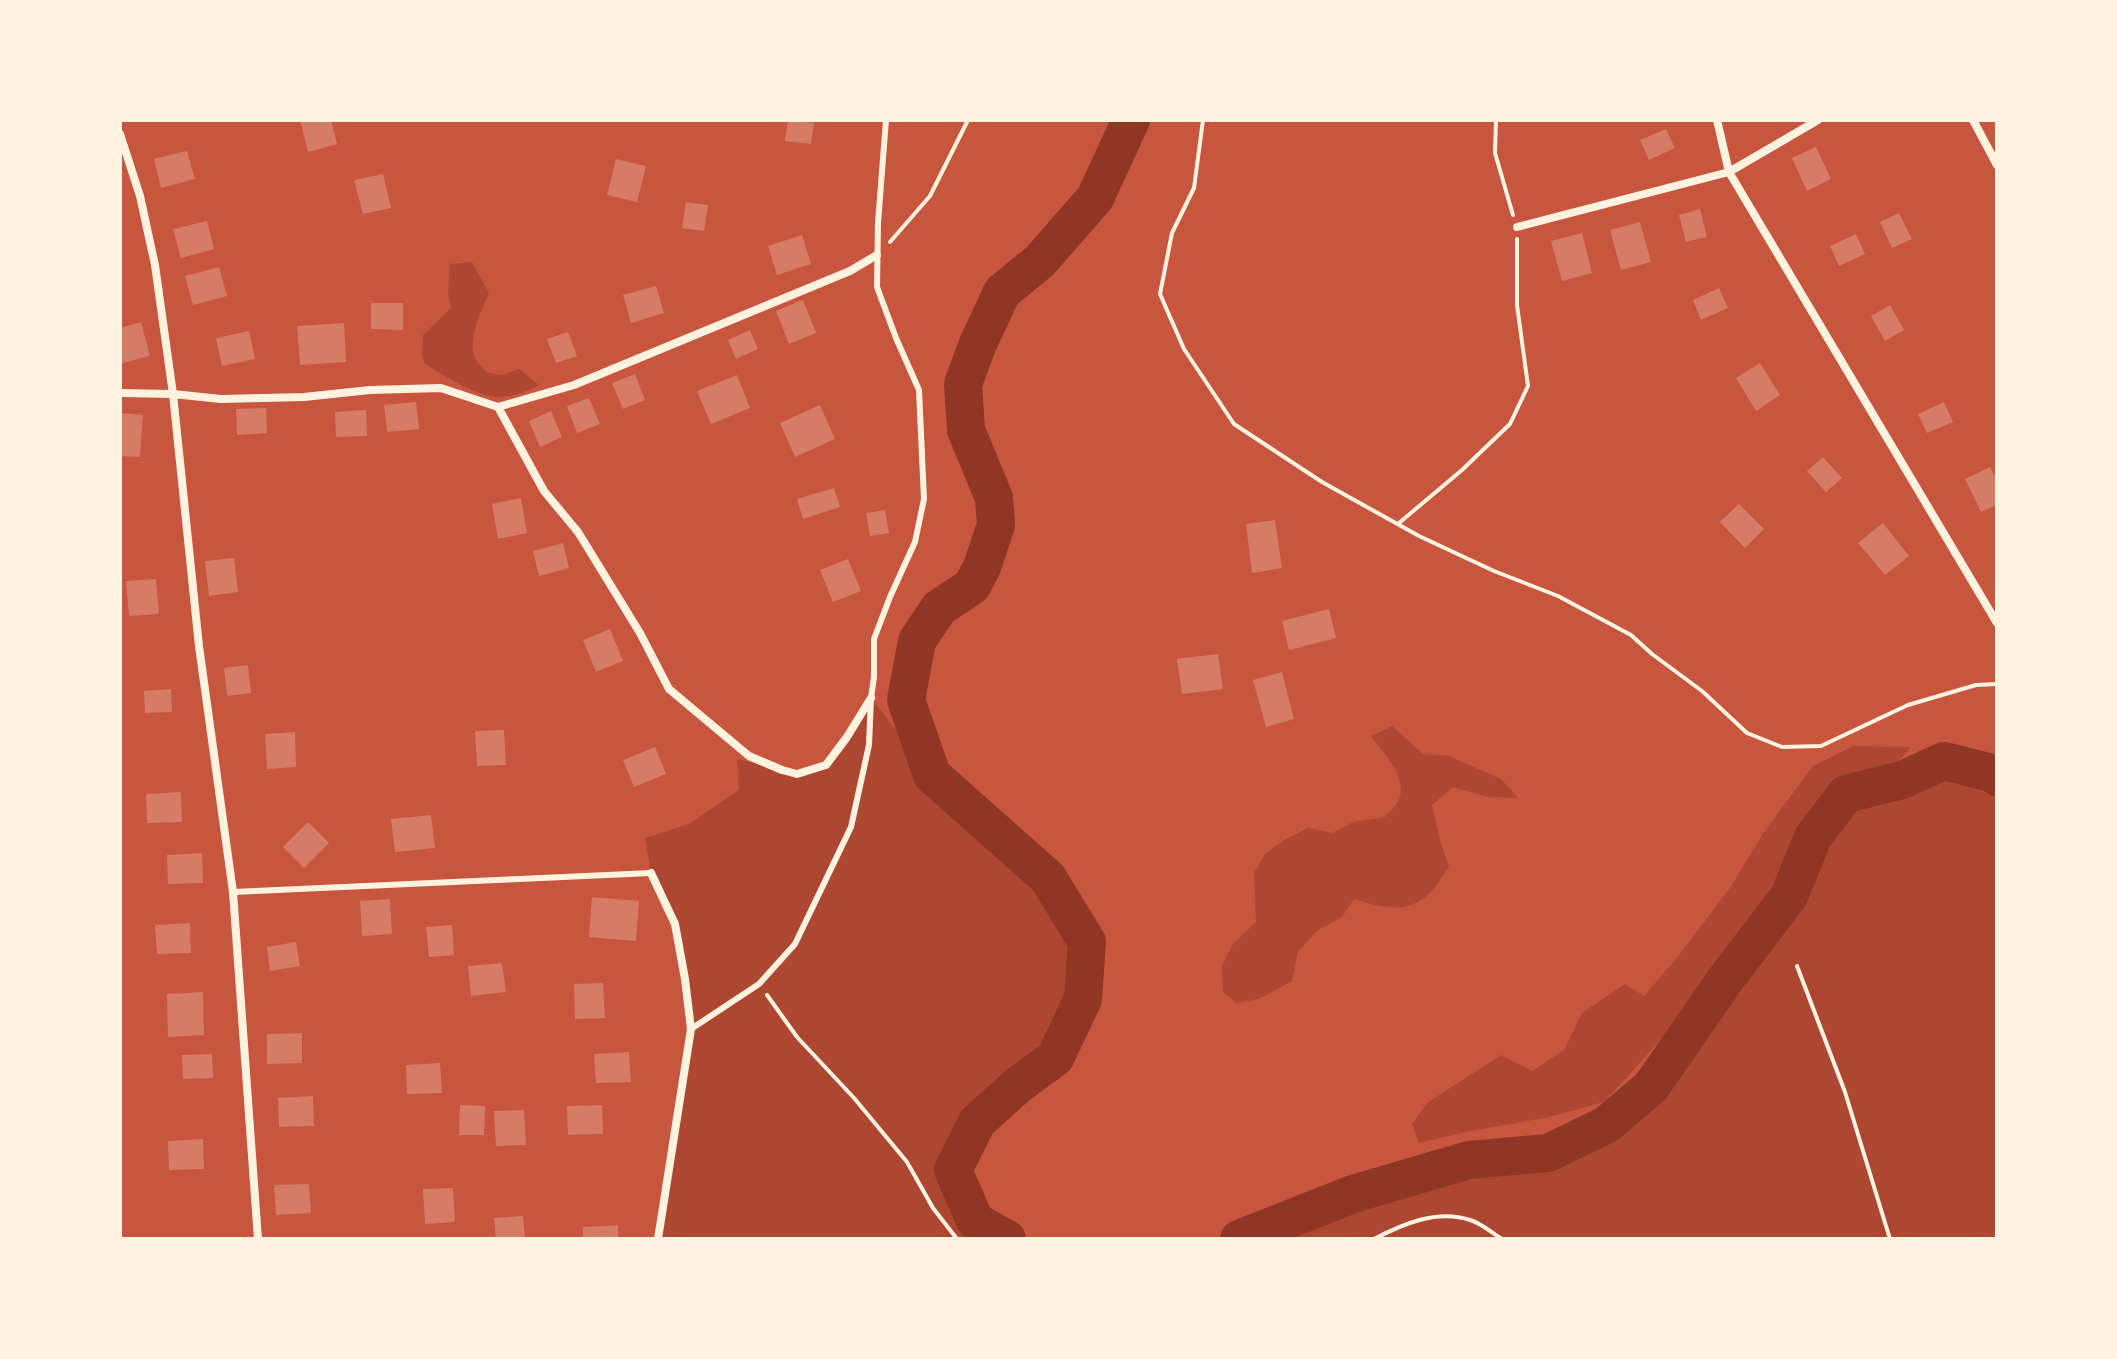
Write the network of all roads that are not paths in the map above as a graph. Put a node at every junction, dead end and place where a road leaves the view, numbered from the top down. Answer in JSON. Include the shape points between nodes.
{"nodes":[{"id":1,"x":886,"y":120,"type":"edge"},
{"id":2,"x":1717,"y":120,"type":"edge"},
{"id":3,"x":1818,"y":120,"type":"edge"},
{"id":4,"x":1973,"y":120,"type":"edge"},
{"id":5,"x":120,"y":134,"type":"edge"},
{"id":6,"x":1997,"y":165,"type":"edge"},
{"id":7,"x":1729,"y":172,"type":"junction"},
{"id":8,"x":1517,"y":227,"type":"road end"},
{"id":9,"x":877,"y":255,"type":"junction"},
{"id":10,"x":120,"y":393,"type":"edge"},
{"id":11,"x":173,"y":394,"type":"junction"},
{"id":12,"x":498,"y":407,"type":"junction"},
{"id":13,"x":1997,"y":623,"type":"edge"},
{"id":14,"x":871,"y":698,"type":"junction"},
{"id":15,"x":651,"y":873,"type":"joint"},
{"id":16,"x":233,"y":892,"type":"junction"},
{"id":17,"x":691,"y":1029,"type":"junction"},
{"id":18,"x":258,"y":1239,"type":"edge"},
{"id":19,"x":658,"y":1239,"type":"edge"}],
"edges":[{"from":1,"to":9,"type":"lane"},
{"from":2,"to":7,"type":"street"},
{"from":3,"to":7,"type":"street"},
{"from":4,"to":6,"type":"street"},
{"from":5,"to":11,"type":"street","via":[[155,265]]},
{"from":7,"to":8,"type":"street"},
{"from":7,"to":13,"type":"street"},
{"from":9,"to":12,"type":"street","via":[[850,271],[574,385]]},
{"from":9,"to":14,"type":"lane","via":[[877,287],[919,390],[924,499],[915,542],[874,639]]},
{"from":10,"to":11,"type":"street"},
{"from":11,"to":12,"type":"street","via":[[221,399],[441,388]]},
{"from":11,"to":16,"type":"street","via":[[199,646]]},
{"from":12,"to":14,"type":"street","via":[[544,491],[578,532],[669,689],[749,756],[797,774],[826,765]]},
{"from":14,"to":17,"type":"lane","via":[[869,745],[851,827],[795,944],[759,984]]},
{"from":15,"to":16,"type":"lane"},
{"from":15,"to":17,"type":"street","via":[[675,924]]},
{"from":16,"to":18,"type":"street"},
{"from":17,"to":19,"type":"street"}]}
